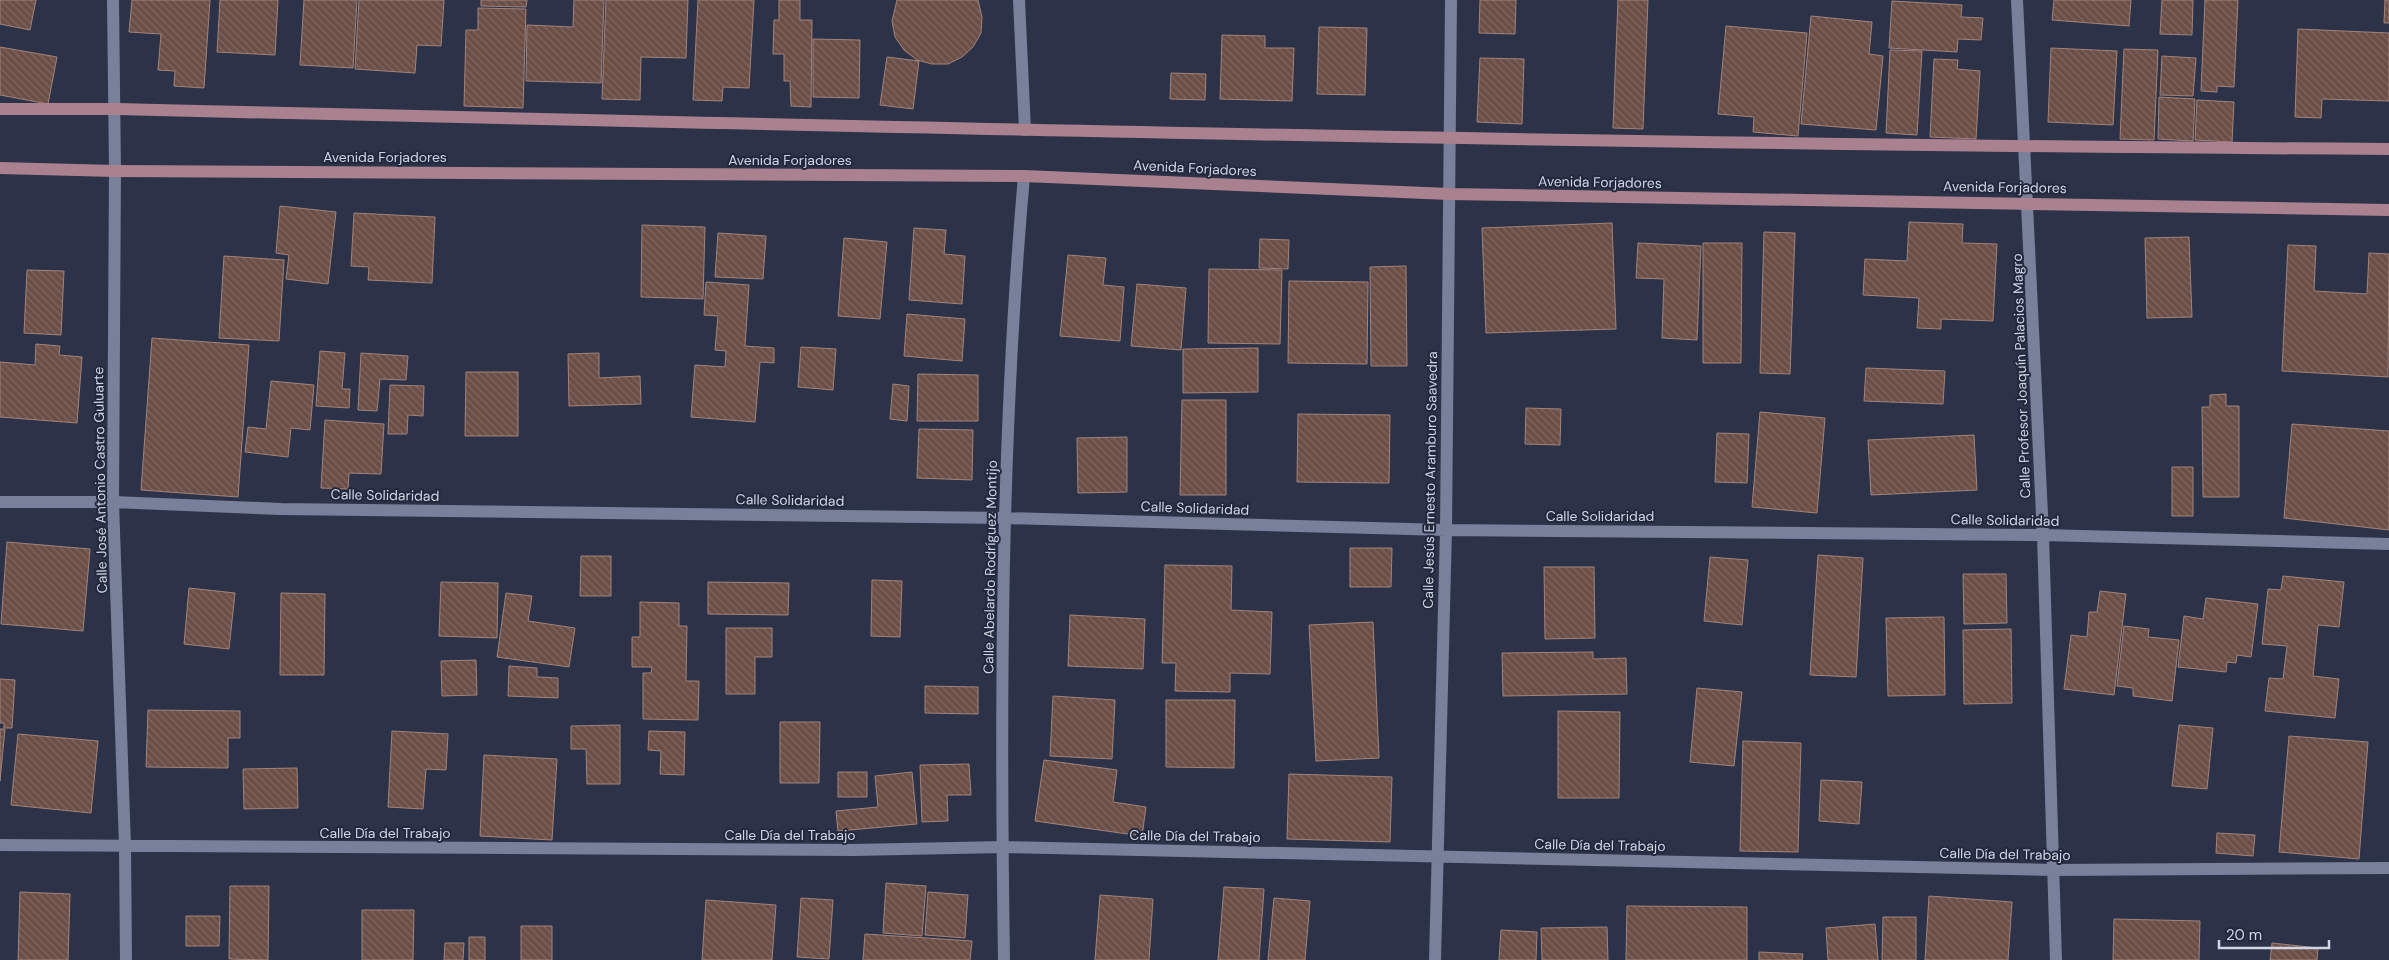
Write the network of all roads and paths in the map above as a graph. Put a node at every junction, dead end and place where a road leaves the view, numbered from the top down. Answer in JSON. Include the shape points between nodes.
{"nodes":[{"id":1,"x":113,"y":0,"type":"edge"},
{"id":2,"x":1019,"y":0,"type":"edge"},
{"id":3,"x":1451,"y":0,"type":"edge"},
{"id":4,"x":2017,"y":0,"type":"edge"},
{"id":5,"x":0,"y":109,"type":"edge"},
{"id":6,"x":113,"y":109,"type":"junction"},
{"id":7,"x":1025,"y":130,"type":"junction"},
{"id":8,"x":1450,"y":138,"type":"junction"},
{"id":9,"x":2025,"y":147,"type":"junction"},
{"id":10,"x":2389,"y":149,"type":"edge"},
{"id":11,"x":0,"y":168,"type":"edge"},
{"id":12,"x":115,"y":171,"type":"junction"},
{"id":13,"x":1024,"y":176,"type":"junction"},
{"id":14,"x":1449,"y":194,"type":"junction"},
{"id":15,"x":2028,"y":203,"type":"junction"},
{"id":16,"x":2389,"y":210,"type":"edge"},
{"id":17,"x":0,"y":502,"type":"edge"},
{"id":18,"x":113,"y":502,"type":"junction"},
{"id":19,"x":1004,"y":518,"type":"junction"},
{"id":20,"x":1446,"y":530,"type":"junction"},
{"id":21,"x":2042,"y":535,"type":"junction"},
{"id":22,"x":2389,"y":544,"type":"edge"},
{"id":23,"x":0,"y":845,"type":"edge"},
{"id":24,"x":125,"y":846,"type":"junction"},
{"id":25,"x":1003,"y":847,"type":"junction"},
{"id":26,"x":1437,"y":857,"type":"junction"},
{"id":27,"x":2389,"y":868,"type":"edge"},
{"id":28,"x":2053,"y":870,"type":"junction"},
{"id":29,"x":126,"y":960,"type":"edge"},
{"id":30,"x":1004,"y":960,"type":"edge"},
{"id":31,"x":1435,"y":960,"type":"edge"},
{"id":32,"x":2056,"y":960,"type":"edge"}],
"edges":[{"from":1,"to":6,"type":"street","name":"Calle José Antonio Castro Guluarte"},
{"from":2,"to":7,"type":"street"},
{"from":3,"to":8,"type":"street","name":"Calle Jesús Ernesto Aramburo Saavedra"},
{"from":4,"to":9,"type":"street","name":"Calle Profesor Joaquín Palacios Magro"},
{"from":5,"to":6,"type":"main road"},
{"from":6,"to":7,"type":"main road"},
{"from":6,"to":12,"type":"street","name":"Calle José Antonio Castro Guluarte"},
{"from":7,"to":8,"type":"main road"},
{"from":8,"to":9,"type":"main road"},
{"from":8,"to":14,"type":"street","name":"Calle Jesús Ernesto Aramburo Saavedra"},
{"from":9,"to":10,"type":"main road"},
{"from":9,"to":15,"type":"street","name":"Calle Profesor Joaquín Palacios Magro"},
{"from":11,"to":12,"type":"main road","name":"Avenida Forjadores"},
{"from":12,"to":13,"type":"main road","name":"Avenida Forjadores"},
{"from":12,"to":18,"type":"street","name":"Calle José Antonio Castro Guluarte"},
{"from":13,"to":14,"type":"main road","name":"Avenida Forjadores"},
{"from":13,"to":19,"type":"street","name":"Calle Abelardo Rodríguez Montijo","via":[[1014,290]]},
{"from":14,"to":15,"type":"main road","name":"Avenida Forjadores"},
{"from":14,"to":20,"type":"street","name":"Calle Jesús Ernesto Aramburo Saavedra"},
{"from":15,"to":16,"type":"main road","name":"Avenida Forjadores"},
{"from":15,"to":21,"type":"street","name":"Calle Profesor Joaquín Palacios Magro"},
{"from":17,"to":18,"type":"street","name":"Calle Solidaridad"},
{"from":18,"to":19,"type":"street","name":"Calle Solidaridad","via":[[281,509]]},
{"from":18,"to":24,"type":"street","name":"Calle José Antonio Castro Guluarte"},
{"from":19,"to":20,"type":"street","name":"Calle Solidaridad"},
{"from":19,"to":25,"type":"street","name":"Calle Abelardo Rodríguez Montijo"},
{"from":20,"to":21,"type":"street","name":"Calle Solidaridad"},
{"from":20,"to":26,"type":"street","name":"Calle Jesús Ernesto Aramburo Saavedra"},
{"from":21,"to":22,"type":"street","name":"Calle Solidaridad"},
{"from":21,"to":28,"type":"street","name":"Calle Profesor Joaquín Palacios Magro"},
{"from":23,"to":24,"type":"street","name":"Calle Día del Trabajo"},
{"from":24,"to":25,"type":"street","name":"Calle Día del Trabajo","via":[[834,850]]},
{"from":24,"to":29,"type":"street","name":"Calle José Antonio Castro Guluarte"},
{"from":25,"to":26,"type":"street","name":"Calle Día del Trabajo"},
{"from":25,"to":30,"type":"street","name":"Calle Abelardo Rodríguez Montijo"},
{"from":26,"to":28,"type":"street","name":"Calle Día del Trabajo"},
{"from":26,"to":31,"type":"street","name":"Calle Jesús Ernesto Aramburo Saavedra"},
{"from":27,"to":28,"type":"street","name":"Calle Día del Trabajo"},
{"from":28,"to":32,"type":"street","name":"Calle Profesor Joaquín Palacios Magro"}]}
